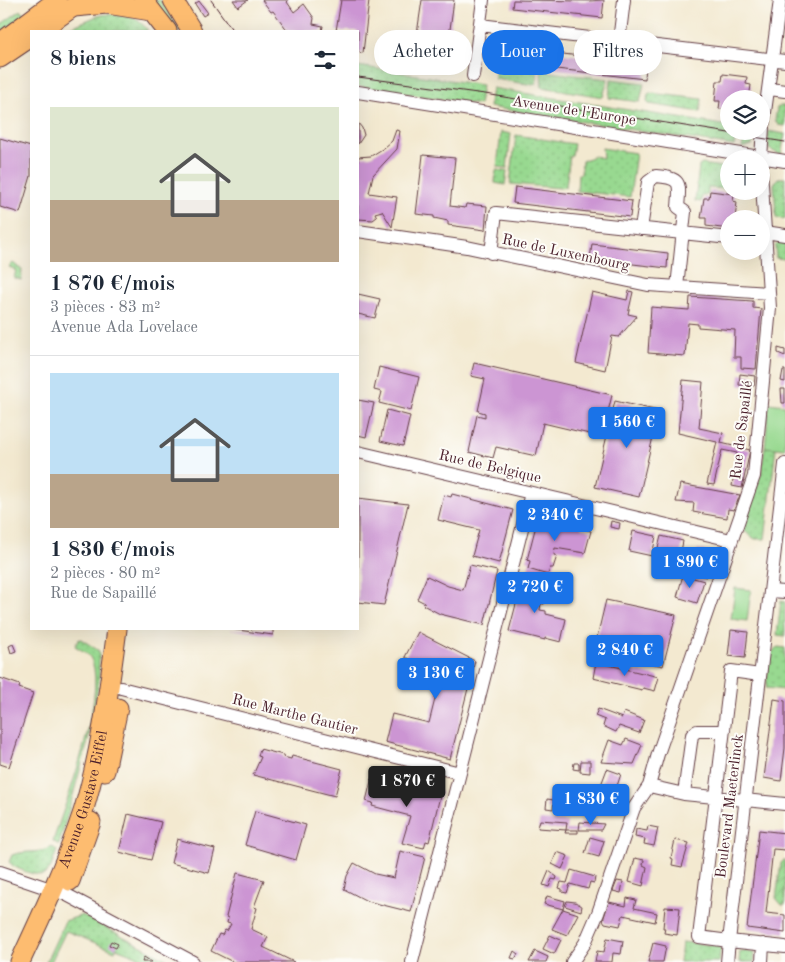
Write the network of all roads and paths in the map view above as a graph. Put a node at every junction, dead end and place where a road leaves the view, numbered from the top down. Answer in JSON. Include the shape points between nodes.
{"nodes":[{"id":1,"x":483,"y":0,"type":"edge"},
{"id":2,"x":624,"y":0,"type":"edge"},
{"id":3,"x":780,"y":0,"type":"edge"},
{"id":4,"x":71,"y":2,"type":"edge"},
{"id":5,"x":174,"y":3,"type":"edge"},
{"id":6,"x":147,"y":5,"type":"edge"},
{"id":7,"x":480,"y":25,"type":"junction"},
{"id":8,"x":41,"y":30,"type":"edge"},
{"id":9,"x":166,"y":30,"type":"edge"},
{"id":10,"x":191,"y":30,"type":"edge"},
{"id":11,"x":620,"y":30,"type":"edge"},
{"id":12,"x":574,"y":36,"type":"edge"},
{"id":13,"x":30,"y":38,"type":"edge"},
{"id":14,"x":0,"y":44,"type":"edge"},
{"id":15,"x":662,"y":46,"type":"edge"},
{"id":16,"x":0,"y":58,"type":"edge"},
{"id":17,"x":779,"y":60,"type":"edge"},
{"id":18,"x":474,"y":76,"type":"dead end"},
{"id":19,"x":770,"y":89,"type":"junction"},
{"id":20,"x":785,"y":90,"type":"edge"},
{"id":21,"x":359,"y":92,"type":"edge"},
{"id":22,"x":762,"y":150,"type":"edge"},
{"id":23,"x":720,"y":154,"type":"edge"},
{"id":24,"x":770,"y":161,"type":"edge"},
{"id":25,"x":785,"y":161,"type":"edge"},
{"id":26,"x":641,"y":229,"type":"junction"},
{"id":27,"x":359,"y":231,"type":"edge"},
{"id":28,"x":684,"y":234,"type":"junction"},
{"id":29,"x":785,"y":235,"type":"edge"},
{"id":30,"x":720,"y":237,"type":"edge"},
{"id":31,"x":770,"y":238,"type":"edge"},
{"id":32,"x":491,"y":252,"type":"junction"},
{"id":33,"x":766,"y":260,"type":"edge"},
{"id":34,"x":677,"y":287,"type":"junction"},
{"id":35,"x":770,"y":293,"type":"junction"},
{"id":36,"x":359,"y":452,"type":"edge"},
{"id":37,"x":785,"y":464,"type":"edge"},
{"id":38,"x":531,"y":493,"type":"junction"},
{"id":39,"x":731,"y":540,"type":"junction"},
{"id":40,"x":770,"y":591,"type":"junction"},
{"id":41,"x":785,"y":592,"type":"edge"},
{"id":42,"x":117,"y":630,"type":"edge"},
{"id":43,"x":129,"y":630,"type":"edge"},
{"id":44,"x":760,"y":675,"type":"junction"},
{"id":45,"x":121,"y":688,"type":"junction"},
{"id":46,"x":724,"y":731,"type":"junction"},
{"id":47,"x":460,"y":773,"type":"junction"},
{"id":48,"x":649,"y":786,"type":"junction"},
{"id":49,"x":684,"y":794,"type":"junction"},
{"id":50,"x":716,"y":797,"type":"junction"},
{"id":51,"x":746,"y":800,"type":"junction"},
{"id":52,"x":785,"y":804,"type":"edge"},
{"id":53,"x":0,"y":872,"type":"edge"},
{"id":54,"x":59,"y":892,"type":"junction"},
{"id":55,"x":729,"y":940,"type":"junction"},
{"id":56,"x":763,"y":944,"type":"junction"},
{"id":57,"x":785,"y":947,"type":"edge"},
{"id":58,"x":20,"y":962,"type":"edge"},
{"id":59,"x":34,"y":962,"type":"edge"},
{"id":60,"x":193,"y":962,"type":"edge"},
{"id":61,"x":412,"y":962,"type":"edge"},
{"id":62,"x":572,"y":962,"type":"edge"},
{"id":63,"x":727,"y":962,"type":"edge"},
{"id":64,"x":762,"y":962,"type":"edge"}],
"edges":[{"from":1,"to":7,"type":"street"},
{"from":2,"to":11,"type":"street"},
{"from":3,"to":17,"type":"street","name":"Rue de Sapaillé"},
{"from":4,"to":6,"type":"main road"},
{"from":4,"to":8,"type":"main road"},
{"from":4,"to":14,"type":"main road"},
{"from":5,"to":10,"type":"main road"},
{"from":6,"to":9,"type":"main road"},
{"from":7,"to":12,"type":"street"},
{"from":7,"to":18,"type":"street"},
{"from":13,"to":16,"type":"main road"},
{"from":15,"to":17,"type":"street"},
{"from":17,"to":19,"type":"street","name":"Rue de Sapaillé"},
{"from":19,"to":20,"type":"street"},
{"from":19,"to":22,"type":"street","name":"Rue de Sapaillé"},
{"from":21,"to":23,"type":"street","name":"Avenue de l'Europe"},
{"from":24,"to":25,"type":"street","name":"Avenue de l'Europe"},
{"from":26,"to":28,"type":"street"},
{"from":26,"to":28,"type":"street","via":[[648,182],[656,176],[668,177],[677,180],[680,186],[678,206],[685,212]]},
{"from":26,"to":32,"type":"street","via":[[496,213]]},
{"from":27,"to":32,"type":"street","name":"Rue de Luxembourg"},
{"from":28,"to":30,"type":"street"},
{"from":28,"to":34,"type":"street"},
{"from":29,"to":31,"type":"street"},
{"from":32,"to":34,"type":"street","name":"Rue de Luxembourg","via":[[648,285]]},
{"from":33,"to":35,"type":"street","name":"Rue de Sapaillé"},
{"from":34,"to":35,"type":"street","name":"Rue de Luxembourg"},
{"from":35,"to":39,"type":"street","name":"Rue de Sapaillé","via":[[758,455],[737,530]]},
{"from":36,"to":38,"type":"street","name":"Rue de Belgique"},
{"from":37,"to":40,"type":"street","name":"Boulevard Maeterlinck"},
{"from":38,"to":39,"type":"street","name":"Rue de Belgique"},
{"from":38,"to":47,"type":"street"},
{"from":39,"to":48,"type":"street","name":"Rue de Sapaillé"},
{"from":40,"to":41,"type":"street"},
{"from":40,"to":44,"type":"street","name":"Boulevard Maeterlinck"},
{"from":42,"to":54,"type":"main road","name":"Avenue Gustave Eiffel","via":[[107,700],[83,811]]},
{"from":43,"to":45,"type":"main road","name":"Avenue Gustave Eiffel"},
{"from":44,"to":46,"type":"street","name":"Boulevard Maeterlinck","via":[[731,672]]},
{"from":44,"to":51,"type":"street","name":"Boulevard Maeterlinck"},
{"from":45,"to":47,"type":"street","name":"Rue Marthe Gautier"},
{"from":45,"to":54,"type":"main road","name":"Avenue Gustave Eiffel","via":[[112,741],[83,849]]},
{"from":46,"to":49,"type":"street","name":"Boulevard Maeterlinck","via":[[697,731],[692,735]]},
{"from":46,"to":50,"type":"street","name":"Boulevard Maeterlinck"},
{"from":47,"to":61,"type":"street"},
{"from":48,"to":49,"type":"street"},
{"from":48,"to":62,"type":"street","name":"Rue de Sapaillé","via":[[634,808],[598,913],[585,943]]},
{"from":49,"to":50,"type":"street"},
{"from":50,"to":51,"type":"street"},
{"from":50,"to":55,"type":"street","name":"Boulevard Maeterlinck","via":[[698,937]]},
{"from":51,"to":52,"type":"street"},
{"from":51,"to":55,"type":"street","name":"Boulevard Maeterlinck"},
{"from":53,"to":54,"type":"street"},
{"from":54,"to":58,"type":"main road","name":"Avenue Gustave Eiffel"},
{"from":54,"to":59,"type":"main road","name":"Avenue Gustave Eiffel"},
{"from":54,"to":60,"type":"street"},
{"from":55,"to":56,"type":"street","name":"Boulevard Maeterlinck"},
{"from":55,"to":63,"type":"street","name":"Boulevard Maeterlinck"},
{"from":56,"to":57,"type":"street","name":"Boulevard Maeterlinck"},
{"from":56,"to":64,"type":"street"}]}
